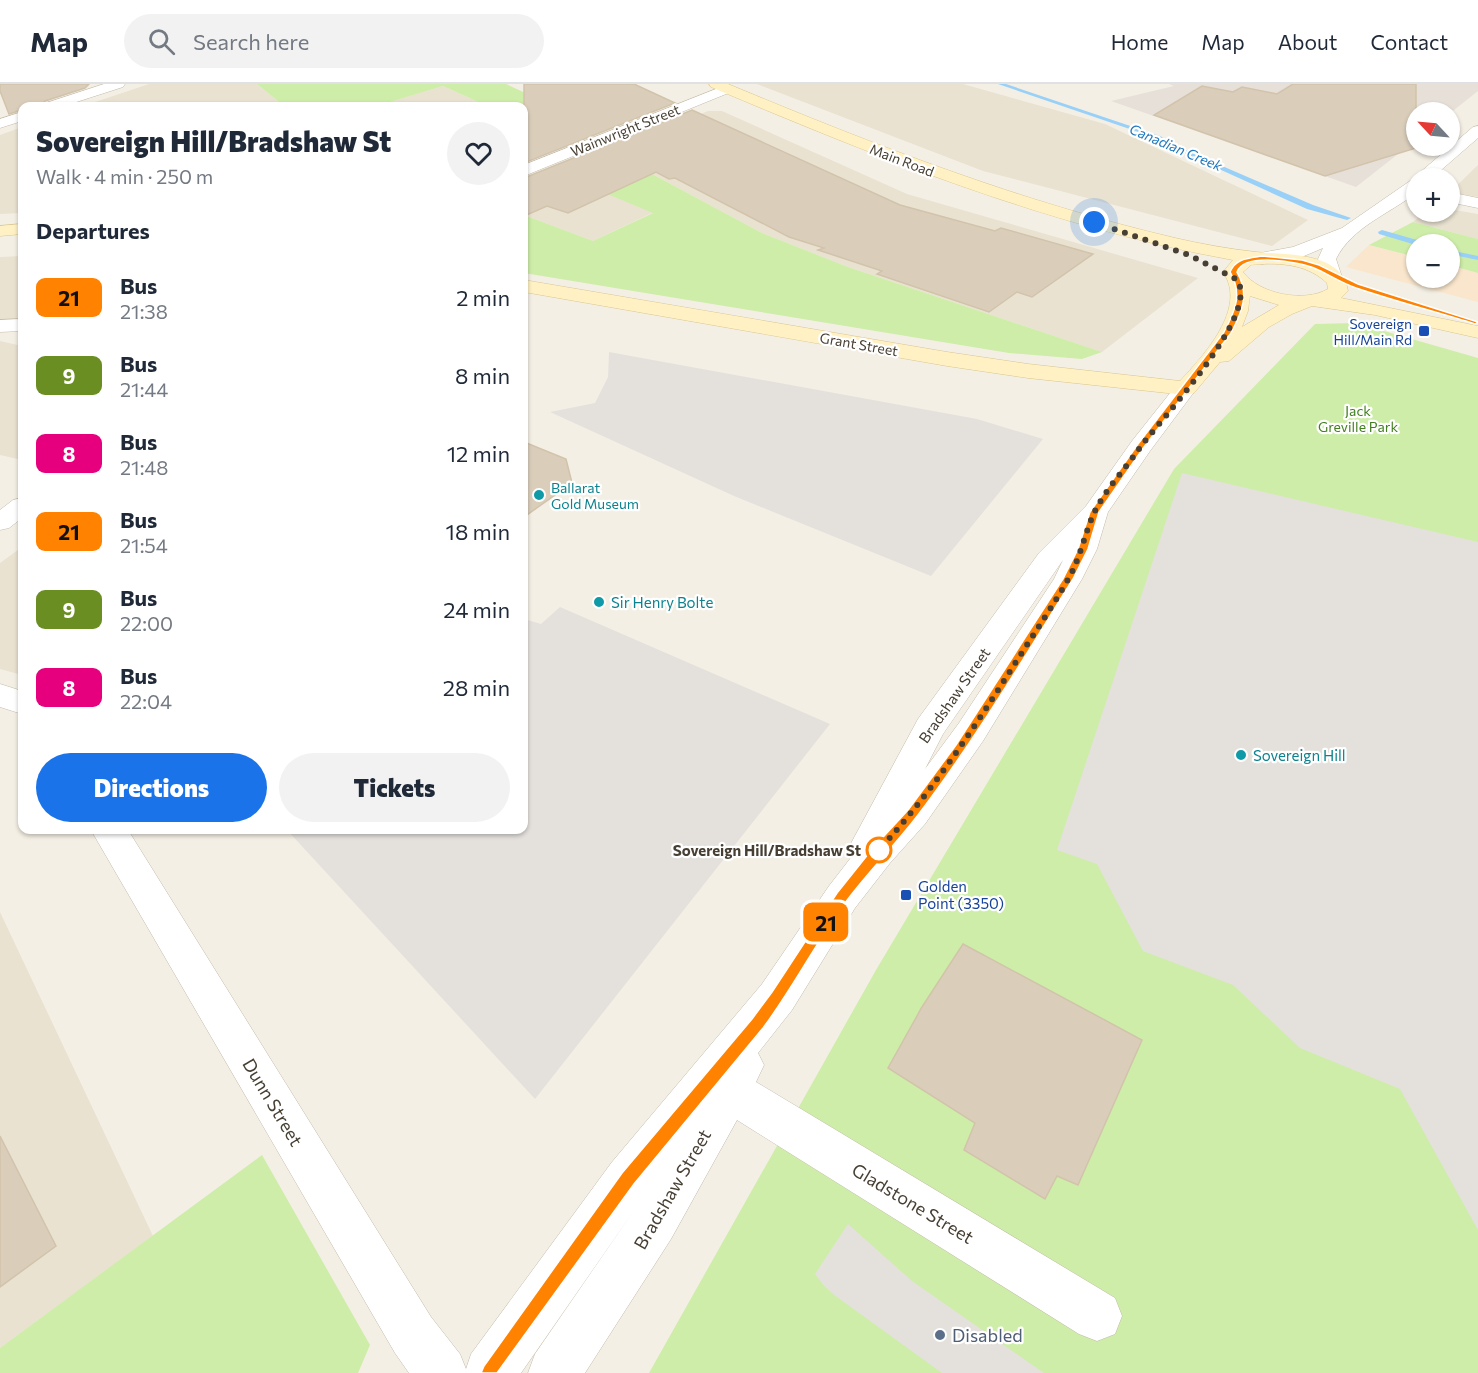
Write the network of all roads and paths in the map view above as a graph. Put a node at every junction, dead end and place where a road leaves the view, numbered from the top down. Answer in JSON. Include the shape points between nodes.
{"nodes":[{"id":1,"x":118,"y":84,"type":"edge"},
{"id":2,"x":721,"y":86,"type":"edge"},
{"id":3,"x":63,"y":102,"type":"edge"},
{"id":4,"x":18,"y":117,"type":"edge"},
{"id":5,"x":0,"y":124,"type":"edge"},
{"id":6,"x":1478,"y":130,"type":"edge"},
{"id":7,"x":1436,"y":168,"type":"edge"},
{"id":8,"x":528,"y":169,"type":"edge"},
{"id":9,"x":1406,"y":193,"type":"edge"},
{"id":10,"x":1460,"y":199,"type":"edge"},
{"id":11,"x":1478,"y":203,"type":"edge"},
{"id":12,"x":1094,"y":222,"type":"junction"},
{"id":13,"x":18,"y":229,"type":"edge"},
{"id":14,"x":0,"y":231,"type":"edge"},
{"id":15,"x":1349,"y":232,"type":"junction"},
{"id":16,"x":1259,"y":258,"type":"junction"},
{"id":17,"x":1332,"y":276,"type":"junction"},
{"id":18,"x":1238,"y":280,"type":"junction"},
{"id":19,"x":528,"y":287,"type":"edge"},
{"id":20,"x":1316,"y":300,"type":"junction"},
{"id":21,"x":1478,"y":322,"type":"edge"},
{"id":22,"x":18,"y":325,"type":"edge"},
{"id":23,"x":0,"y":326,"type":"edge"},
{"id":24,"x":1478,"y":332,"type":"edge"},
{"id":25,"x":1189,"y":384,"type":"junction"},
{"id":26,"x":1095,"y":512,"type":"junction"},
{"id":27,"x":970,"y":672,"type":"junction"},
{"id":28,"x":1002,"y":683,"type":"junction"},
{"id":29,"x":0,"y":695,"type":"edge"},
{"id":30,"x":18,"y":702,"type":"edge"},
{"id":31,"x":111,"y":834,"type":"edge"},
{"id":32,"x":842,"y":897,"type":"junction"},
{"id":33,"x":777,"y":997,"type":"junction"},
{"id":34,"x":729,"y":1090,"type":"junction"},
{"id":35,"x":1097,"y":1316,"type":"dead end"},
{"id":36,"x":441,"y":1373,"type":"edge"},
{"id":37,"x":490,"y":1373,"type":"edge"},
{"id":38,"x":554,"y":1373,"type":"edge"}],
"edges":[{"from":1,"to":3,"type":"street"},
{"from":2,"to":8,"type":"street","name":"Wainwright Street"},
{"from":2,"to":12,"type":"main road","name":"Main Road","via":[[932,172]]},
{"from":4,"to":5,"type":"street"},
{"from":6,"to":7,"type":"street"},
{"from":9,"to":15,"type":"street"},
{"from":10,"to":11,"type":"street"},
{"from":12,"to":16,"type":"main road","name":"Main Road","via":[[1202,249]]},
{"from":12,"to":18,"type":"main road","name":"Main Road","via":[[1182,253]]},
{"from":13,"to":14,"type":"main road"},
{"from":15,"to":16,"type":"street","via":[[1297,252]]},
{"from":15,"to":17,"type":"street","via":[[1328,254]]},
{"from":16,"to":17,"type":"main road","name":"Main Road","via":[[1300,261]]},
{"from":16,"to":18,"type":"main road","via":[[1236,266],[1233,272]]},
{"from":17,"to":20,"type":"main road","via":[[1339,284],[1338,291]]},
{"from":17,"to":21,"type":"main road"},
{"from":18,"to":20,"type":"main road","name":"Main Road","via":[[1252,290],[1272,296]]},
{"from":18,"to":25,"type":"main road","name":"Bradshaw Street","via":[[1241,298],[1233,322]]},
{"from":19,"to":25,"type":"main road","name":"Grant Street","via":[[947,359],[1038,372]]},
{"from":20,"to":24,"type":"main road"},
{"from":20,"to":25,"type":"main road","name":"Bradshaw Street","via":[[1275,315]]},
{"from":22,"to":23,"type":"street"},
{"from":25,"to":26,"type":"street","name":"Bradshaw Street"},
{"from":26,"to":27,"type":"street","name":"Bradshaw Street","via":[[1049,559]]},
{"from":26,"to":28,"type":"street","name":"Bradshaw Street","via":[[1078,561]]},
{"from":27,"to":28,"type":"street"},
{"from":27,"to":32,"type":"street","name":"Bradshaw Street","via":[[917,749]]},
{"from":28,"to":32,"type":"street","name":"Bradshaw Street","via":[[931,789]]},
{"from":29,"to":30,"type":"street"},
{"from":31,"to":36,"type":"street","name":"Dunn Street","via":[[413,1335]]},
{"from":32,"to":33,"type":"street","name":"Bradshaw Street"},
{"from":33,"to":34,"type":"street","name":"Bradshaw Street"},
{"from":33,"to":37,"type":"street","name":"Bradshaw Street","via":[[735,1053],[628,1178]]},
{"from":34,"to":35,"type":"street","name":"Gladstone Street"},
{"from":34,"to":38,"type":"street","name":"Bradshaw Street","via":[[609,1294]]}]}
